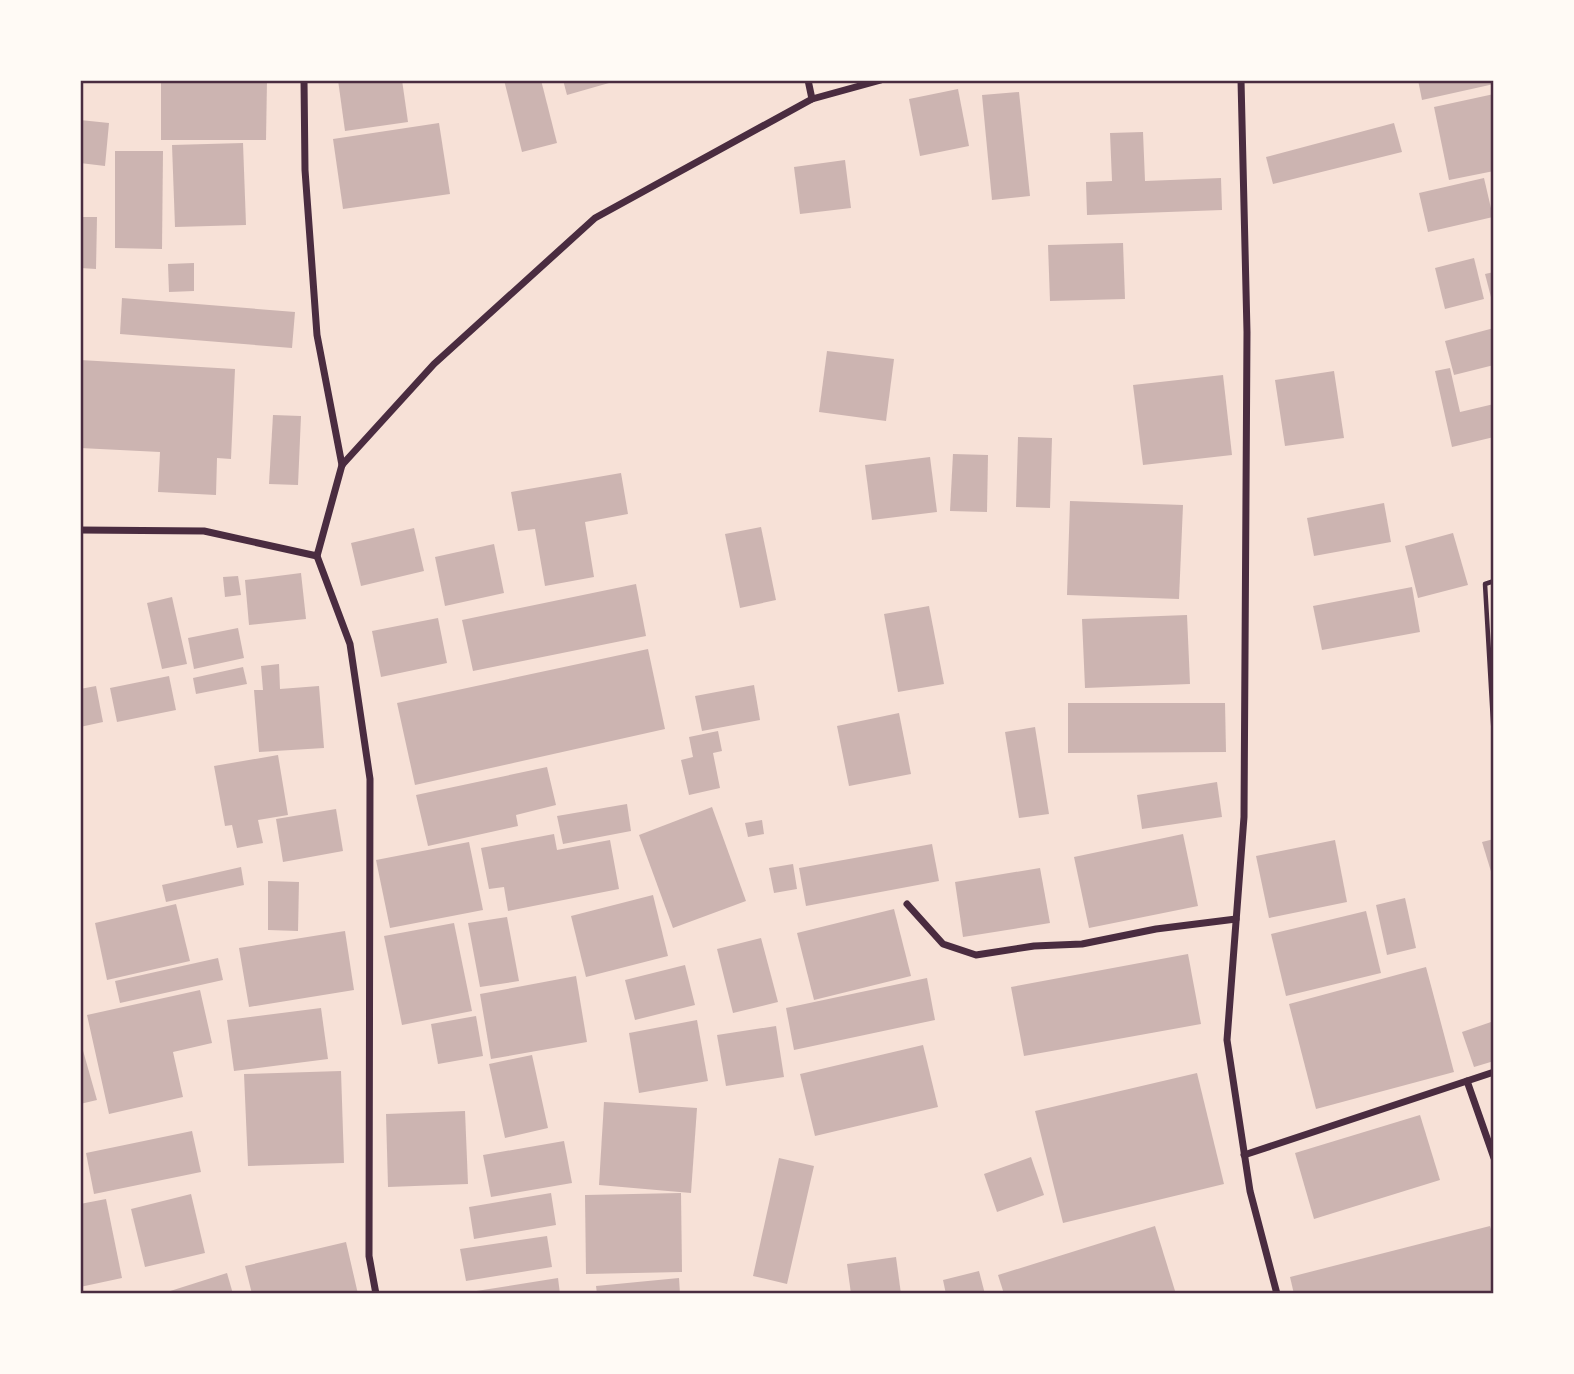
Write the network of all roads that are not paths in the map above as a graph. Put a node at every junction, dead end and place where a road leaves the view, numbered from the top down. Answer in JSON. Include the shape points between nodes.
{"nodes":[{"id":1,"x":303,"y":80,"type":"edge"},
{"id":2,"x":808,"y":80,"type":"edge"},
{"id":3,"x":881,"y":80,"type":"edge"},
{"id":4,"x":1241,"y":80,"type":"edge"},
{"id":5,"x":812,"y":99,"type":"junction"},
{"id":6,"x":342,"y":465,"type":"junction"},
{"id":7,"x":80,"y":530,"type":"edge"},
{"id":8,"x":317,"y":556,"type":"junction"},
{"id":9,"x":907,"y":904,"type":"dead end"},
{"id":10,"x":1236,"y":919,"type":"junction"},
{"id":11,"x":1493,"y":1072,"type":"edge"},
{"id":12,"x":1466,"y":1081,"type":"junction"},
{"id":13,"x":1244,"y":1155,"type":"junction"},
{"id":14,"x":1493,"y":1158,"type":"edge"},
{"id":15,"x":376,"y":1293,"type":"edge"},
{"id":16,"x":1277,"y":1293,"type":"edge"}],
"edges":[{"from":1,"to":6,"type":"street","via":[[304,170],[317,335]]},
{"from":2,"to":5,"type":"street"},
{"from":3,"to":5,"type":"street"},
{"from":4,"to":10,"type":"street","via":[[1247,332],[1244,817]]},
{"from":5,"to":6,"type":"street","via":[[595,218],[434,364]]},
{"from":6,"to":8,"type":"street"},
{"from":7,"to":8,"type":"street","via":[[204,531]]},
{"from":8,"to":15,"type":"street","via":[[350,644],[370,779],[369,1256]]},
{"from":9,"to":10,"type":"street","via":[[943,944],[976,955],[1082,944]]},
{"from":10,"to":13,"type":"street","via":[[1227,1040]]},
{"from":11,"to":12,"type":"street"},
{"from":12,"to":13,"type":"street"},
{"from":12,"to":14,"type":"street"},
{"from":13,"to":16,"type":"street"}]}
